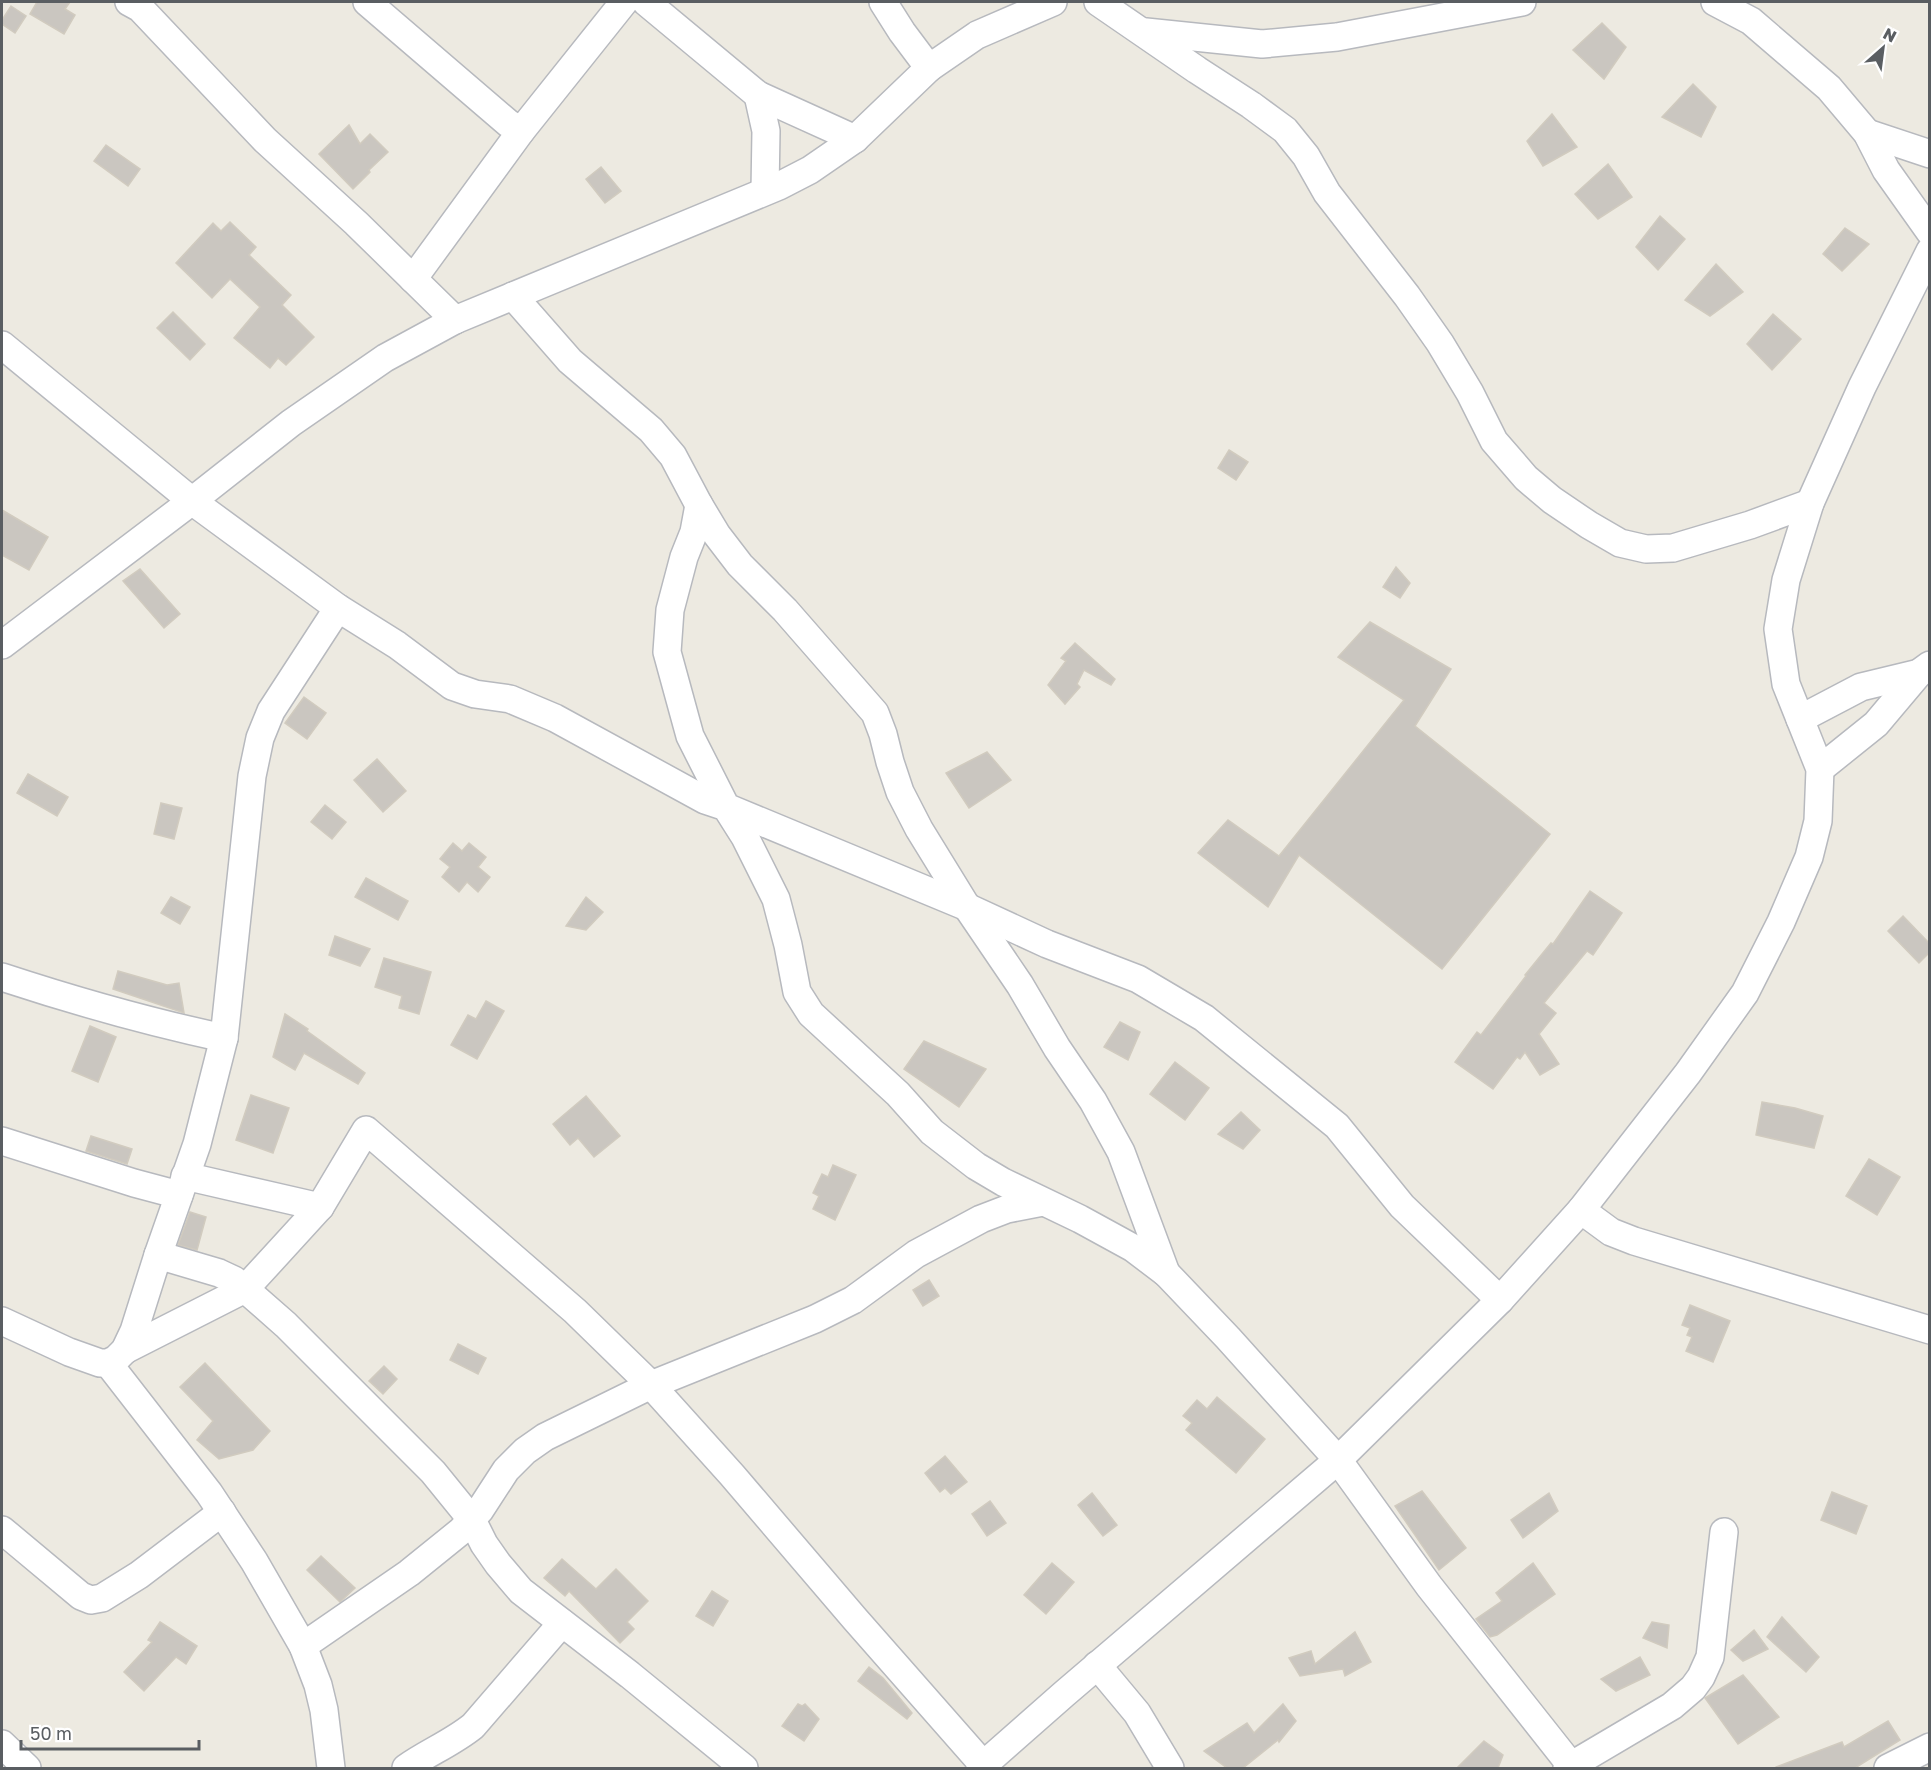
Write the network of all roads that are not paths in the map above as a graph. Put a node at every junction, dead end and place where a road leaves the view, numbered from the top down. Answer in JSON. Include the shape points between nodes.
{"nodes":[{"id":1,"x":367,"y":2,"type":"edge"},
{"id":2,"x":624,"y":2,"type":"edge"},
{"id":3,"x":646,"y":2,"type":"edge"},
{"id":4,"x":883,"y":2,"type":"edge"},
{"id":5,"x":1053,"y":2,"type":"edge"},
{"id":6,"x":1098,"y":2,"type":"edge"},
{"id":7,"x":1522,"y":2,"type":"edge"},
{"id":8,"x":1715,"y":2,"type":"edge"},
{"id":9,"x":138,"y":4,"type":"edge"},
{"id":10,"x":1142,"y":32,"type":"junction"},
{"id":11,"x":929,"y":68,"type":"junction"},
{"id":12,"x":758,"y":95,"type":"junction"},
{"id":13,"x":521,"y":132,"type":"junction"},
{"id":14,"x":1867,"y":133,"type":"junction"},
{"id":15,"x":855,"y":139,"type":"junction"},
{"id":16,"x":1929,"y":154,"type":"edge"},
{"id":17,"x":765,"y":191,"type":"junction"},
{"id":18,"x":1929,"y":232,"type":"edge"},
{"id":19,"x":1929,"y":251,"type":"edge"},
{"id":20,"x":413,"y":279,"type":"junction"},
{"id":21,"x":513,"y":296,"type":"junction"},
{"id":22,"x":454,"y":320,"type":"junction"},
{"id":23,"x":2,"y":345,"type":"edge"},
{"id":24,"x":192,"y":501,"type":"junction"},
{"id":25,"x":1810,"y":503,"type":"junction"},
{"id":26,"x":699,"y":505,"type":"junction"},
{"id":27,"x":338,"y":608,"type":"junction"},
{"id":28,"x":7,"y":634,"type":"edge"},
{"id":29,"x":1924,"y":669,"type":"edge"},
{"id":30,"x":1800,"y":719,"type":"junction"},
{"id":31,"x":1820,"y":769,"type":"junction"},
{"id":32,"x":726,"y":807,"type":"junction"},
{"id":33,"x":967,"y":907,"type":"junction"},
{"id":34,"x":2,"y":977,"type":"edge"},
{"id":35,"x":225,"y":1038,"type":"junction"},
{"id":36,"x":2,"y":1141,"type":"edge"},
{"id":37,"x":182,"y":1185,"type":"junction"},
{"id":38,"x":1043,"y":1202,"type":"junction"},
{"id":39,"x":320,"y":1207,"type":"junction"},
{"id":40,"x":1581,"y":1210,"type":"junction"},
{"id":41,"x":158,"y":1255,"type":"junction"},
{"id":42,"x":1166,"y":1273,"type":"junction"},
{"id":43,"x":245,"y":1289,"type":"junction"},
{"id":44,"x":1500,"y":1300,"type":"junction"},
{"id":45,"x":2,"y":1321,"type":"edge"},
{"id":46,"x":1929,"y":1330,"type":"edge"},
{"id":47,"x":116,"y":1356,"type":"junction"},
{"id":48,"x":651,"y":1385,"type":"junction"},
{"id":49,"x":1338,"y":1460,"type":"junction"},
{"id":50,"x":222,"y":1512,"type":"junction"},
{"id":51,"x":472,"y":1520,"type":"junction"},
{"id":52,"x":2,"y":1530,"type":"edge"},
{"id":53,"x":1724,"y":1532,"type":"dead end"},
{"id":54,"x":562,"y":1623,"type":"junction"},
{"id":55,"x":303,"y":1646,"type":"junction"},
{"id":56,"x":1096,"y":1665,"type":"junction"},
{"id":57,"x":2,"y":1744,"type":"edge"},
{"id":58,"x":1929,"y":1747,"type":"edge"},
{"id":59,"x":27,"y":1768,"type":"edge"},
{"id":60,"x":331,"y":1768,"type":"edge"},
{"id":61,"x":406,"y":1768,"type":"edge"},
{"id":62,"x":744,"y":1768,"type":"edge"},
{"id":63,"x":983,"y":1768,"type":"edge"},
{"id":64,"x":1170,"y":1768,"type":"edge"},
{"id":65,"x":1570,"y":1768,"type":"edge"},
{"id":66,"x":1888,"y":1768,"type":"edge"}],
"edges":[{"from":1,"to":13,"type":"street"},
{"from":2,"to":13,"type":"street"},
{"from":3,"to":12,"type":"street"},
{"from":4,"to":11,"type":"street"},
{"from":5,"to":11,"type":"street","via":[[976,35]]},
{"from":6,"to":10,"type":"street"},
{"from":7,"to":10,"type":"street","via":[[1337,37],[1262,44]]},
{"from":8,"to":14,"type":"street","via":[[1751,21],[1779,44],[1829,88]]},
{"from":9,"to":20,"type":"street","via":[[265,140]]},
{"from":10,"to":25,"type":"street","via":[[1285,130],[1440,343],[1494,441],[1526,478],[1552,500],[1620,543],[1646,549],[1673,548]]},
{"from":11,"to":15,"type":"street"},
{"from":12,"to":15,"type":"street"},
{"from":12,"to":17,"type":"street","via":[[766,131]]},
{"from":13,"to":20,"type":"street"},
{"from":14,"to":16,"type":"street"},
{"from":14,"to":18,"type":"street","via":[[1886,170]]},
{"from":15,"to":17,"type":"street","via":[[810,170]]},
{"from":17,"to":21,"type":"street"},
{"from":19,"to":25,"type":"street"},
{"from":20,"to":22,"type":"street"},
{"from":21,"to":22,"type":"street"},
{"from":21,"to":26,"type":"street","via":[[570,362],[651,430],[673,456]]},
{"from":22,"to":24,"type":"street","via":[[385,358],[291,423]]},
{"from":23,"to":24,"type":"street"},
{"from":24,"to":27,"type":"street"},
{"from":24,"to":28,"type":"street"},
{"from":25,"to":30,"type":"street","via":[[1786,579],[1778,629],[1786,684]]},
{"from":26,"to":32,"type":"street","via":[[670,610],[667,652],[690,736]]},
{"from":26,"to":33,"type":"street","via":[[740,565],[875,713],[900,792]]},
{"from":27,"to":32,"type":"street","via":[[452,686],[510,699],[555,718],[705,801]]},
{"from":27,"to":35,"type":"street","via":[[271,711],[260,738],[252,776]]},
{"from":29,"to":30,"type":"street","via":[[1862,687]]},
{"from":29,"to":31,"type":"street","via":[[1876,724]]},
{"from":30,"to":31,"type":"street"},
{"from":31,"to":40,"type":"street","via":[[1818,821],[1809,857],[1745,993]]},
{"from":32,"to":33,"type":"street"},
{"from":32,"to":38,"type":"street","via":[[776,899],[797,992],[811,1014],[898,1094],[932,1132],[976,1166]]},
{"from":33,"to":42,"type":"street","via":[[1093,1101],[1121,1152]]},
{"from":33,"to":44,"type":"street","via":[[1047,944],[1138,979],[1204,1018],[1337,1126],[1402,1206]]},
{"from":34,"to":35,"type":"street","via":[[76,1002]]},
{"from":35,"to":37,"type":"street"},
{"from":36,"to":37,"type":"street","via":[[61,1161]]},
{"from":37,"to":39,"type":"street"},
{"from":37,"to":41,"type":"street"},
{"from":38,"to":42,"type":"street","via":[[1133,1248]]},
{"from":38,"to":48,"type":"street","via":[[981,1219],[916,1254],[853,1300]]},
{"from":39,"to":43,"type":"street"},
{"from":39,"to":48,"type":"street","via":[[366,1130],[575,1311]]},
{"from":40,"to":44,"type":"street"},
{"from":40,"to":46,"type":"street","via":[[1611,1232],[1634,1241]]},
{"from":41,"to":43,"type":"street","via":[[219,1273]]},
{"from":41,"to":47,"type":"street","via":[[134,1331]]},
{"from":42,"to":49,"type":"street"},
{"from":43,"to":47,"type":"street"},
{"from":43,"to":51,"type":"street","via":[[381,1419],[433,1472]]},
{"from":44,"to":49,"type":"street"},
{"from":45,"to":47,"type":"street","via":[[93,1362]]},
{"from":47,"to":50,"type":"street"},
{"from":48,"to":51,"type":"street","via":[[545,1437],[525,1451],[506,1470]]},
{"from":48,"to":63,"type":"street"},
{"from":49,"to":56,"type":"street"},
{"from":49,"to":65,"type":"street","via":[[1429,1586]]},
{"from":50,"to":52,"type":"street","via":[[139,1575],[102,1598],[91,1600],[81,1596]]},
{"from":50,"to":55,"type":"street"},
{"from":51,"to":54,"type":"street","via":[[484,1544],[521,1592]]},
{"from":51,"to":55,"type":"street","via":[[409,1573]]},
{"from":53,"to":65,"type":"street","via":[[1710,1657],[1701,1677],[1672,1706]]},
{"from":54,"to":61,"type":"street","via":[[473,1726]]},
{"from":54,"to":62,"type":"street"},
{"from":55,"to":60,"type":"street","via":[[324,1710]]},
{"from":56,"to":63,"type":"street"},
{"from":56,"to":64,"type":"street","via":[[1137,1713]]},
{"from":57,"to":59,"type":"street"},
{"from":58,"to":66,"type":"street"}]}
